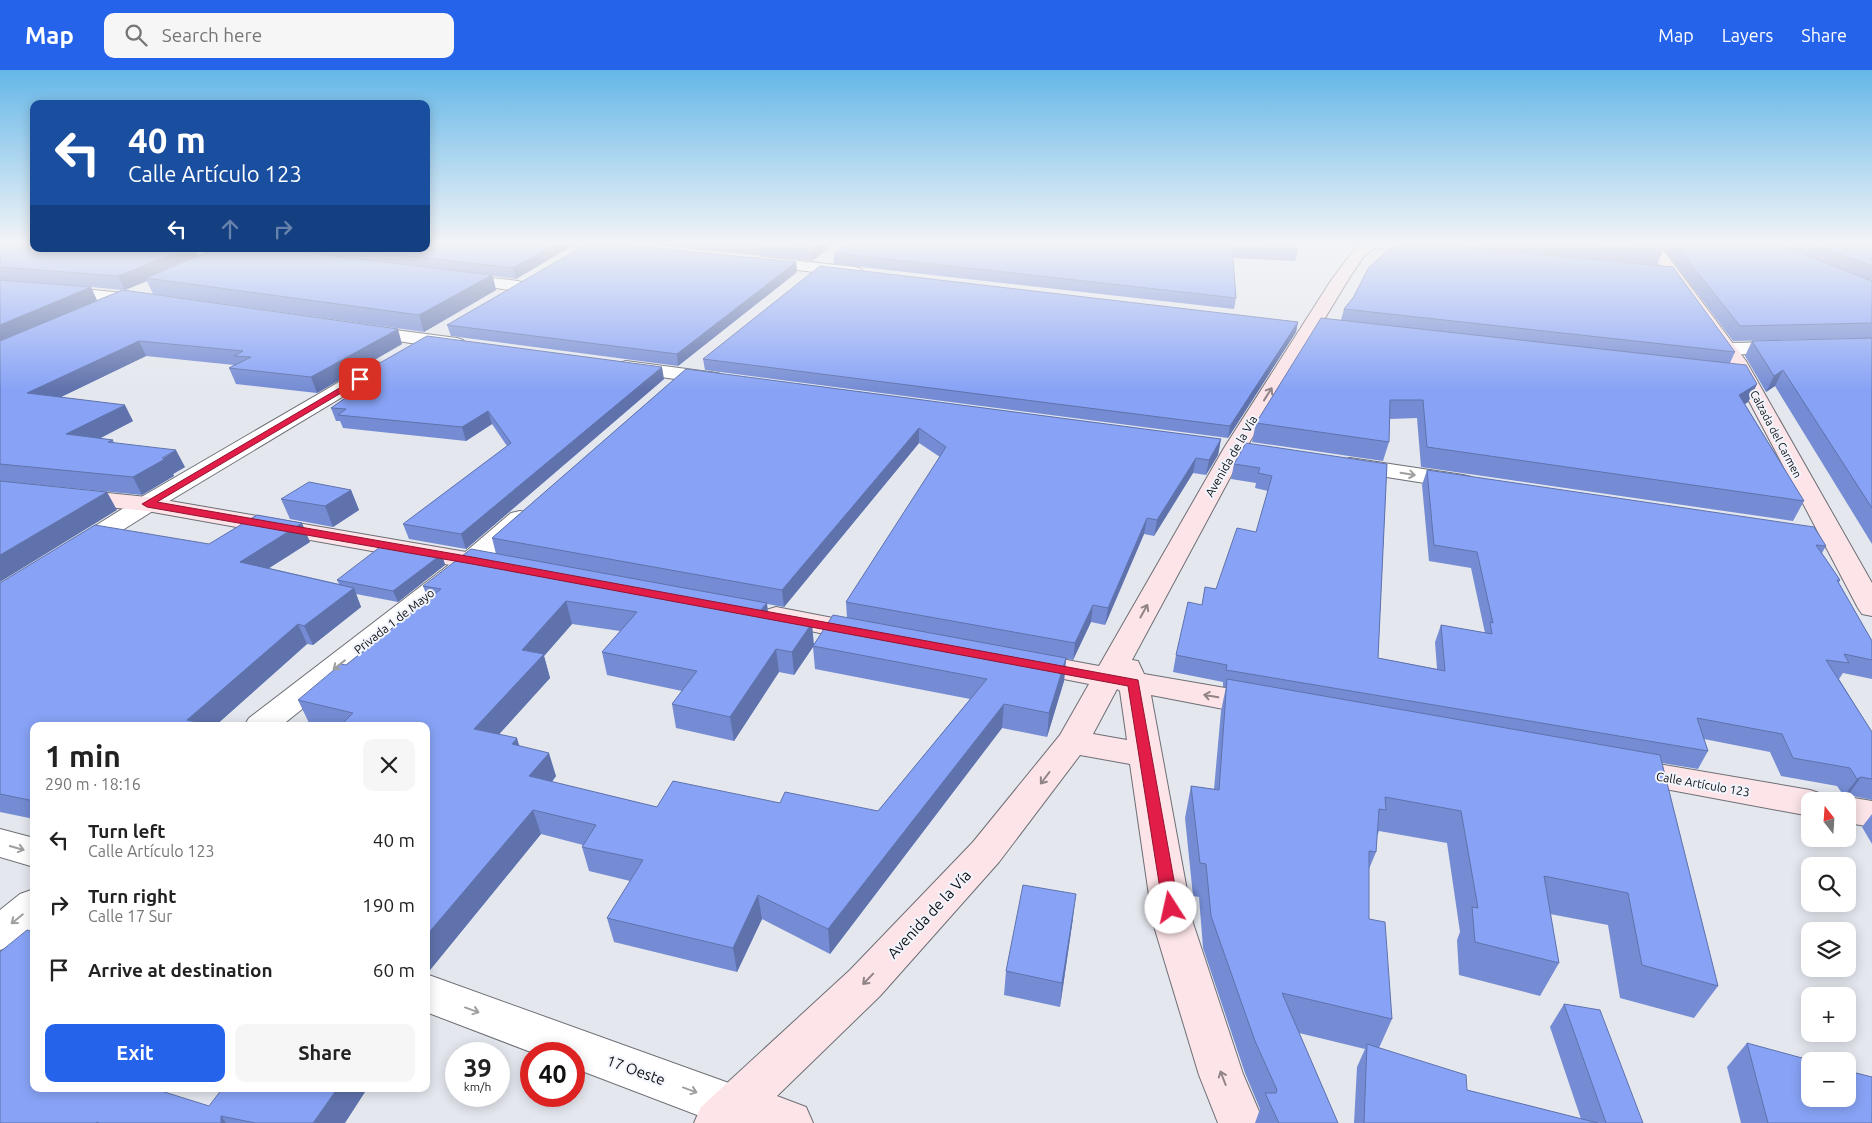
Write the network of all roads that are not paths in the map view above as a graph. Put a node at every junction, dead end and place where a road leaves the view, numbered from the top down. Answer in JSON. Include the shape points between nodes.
{"nodes":[{"id":1,"x":71,"y":292,"type":"edge"},
{"id":2,"x":138,"y":292,"type":"edge"},
{"id":3,"x":508,"y":292,"type":"edge"},
{"id":4,"x":1331,"y":292,"type":"edge"},
{"id":5,"x":1678,"y":292,"type":"edge"},
{"id":6,"x":127,"y":297,"type":"junction"},
{"id":7,"x":493,"y":301,"type":"edge"},
{"id":8,"x":166,"y":303,"type":"edge"},
{"id":9,"x":91,"y":313,"type":"edge"},
{"id":10,"x":451,"y":325,"type":"edge"},
{"id":11,"x":349,"y":329,"type":"edge"},
{"id":12,"x":426,"y":340,"type":"junction"},
{"id":13,"x":474,"y":346,"type":"edge"},
{"id":14,"x":1805,"y":353,"type":"edge"},
{"id":15,"x":607,"y":364,"type":"edge"},
{"id":16,"x":1734,"y":365,"type":"junction"},
{"id":17,"x":691,"y":368,"type":"junction"},
{"id":18,"x":733,"y":381,"type":"edge"},
{"id":19,"x":662,"y":393,"type":"edge"},
{"id":20,"x":1332,"y":462,"type":"edge"},
{"id":21,"x":1479,"y":484,"type":"edge"},
{"id":22,"x":0,"y":489,"type":"edge"},
{"id":23,"x":538,"y":502,"type":"edge"},
{"id":24,"x":147,"y":504,"type":"junction"},
{"id":25,"x":57,"y":560,"type":"edge"},
{"id":26,"x":472,"y":560,"type":"junction"},
{"id":27,"x":520,"y":569,"type":"edge"},
{"id":28,"x":1872,"y":608,"type":"edge"},
{"id":29,"x":754,"y":612,"type":"edge"},
{"id":30,"x":890,"y":638,"type":"edge"},
{"id":31,"x":1007,"y":659,"type":"edge"},
{"id":32,"x":1120,"y":671,"type":"junction"},
{"id":33,"x":1281,"y":709,"type":"edge"},
{"id":34,"x":265,"y":722,"type":"edge"},
{"id":35,"x":1072,"y":742,"type":"junction"},
{"id":36,"x":1146,"y":756,"type":"junction"},
{"id":37,"x":1604,"y":766,"type":"edge"},
{"id":38,"x":1801,"y":801,"type":"edge"},
{"id":39,"x":1856,"y":811,"type":"edge"},
{"id":40,"x":1872,"y":814,"type":"edge"},
{"id":41,"x":0,"y":843,"type":"edge"},
{"id":42,"x":30,"y":852,"type":"edge"},
{"id":43,"x":30,"y":908,"type":"edge"},
{"id":44,"x":0,"y":933,"type":"edge"},
{"id":45,"x":430,"y":995,"type":"edge"},
{"id":46,"x":726,"y":1115,"type":"edge"},
{"id":47,"x":790,"y":1123,"type":"edge"},
{"id":48,"x":1241,"y":1123,"type":"edge"}],
"edges":[{"from":1,"to":6,"type":"street"},
{"from":2,"to":6,"type":"street"},
{"from":3,"to":7,"type":"street"},
{"from":32,"to":4,"type":"street","name":"Avenida de la Vía","one_way":true,"via":[[1235,448]]},
{"from":5,"to":16,"type":"street","name":"Calzada del Carmen"},
{"from":6,"to":8,"type":"street"},
{"from":6,"to":9,"type":"street"},
{"from":10,"to":12,"type":"street"},
{"from":11,"to":12,"type":"street"},
{"from":12,"to":13,"type":"street"},
{"from":12,"to":24,"type":"street"},
{"from":14,"to":16,"type":"street"},
{"from":15,"to":17,"type":"street"},
{"from":16,"to":28,"type":"street","name":"Calzada del Carmen","via":[[1822,535]]},
{"from":17,"to":18,"type":"street"},
{"from":17,"to":19,"type":"street"},
{"from":20,"to":21,"type":"street","one_way":true},
{"from":22,"to":24,"type":"street"},
{"from":23,"to":26,"type":"street","name":"Privada 1 de Mayo"},
{"from":24,"to":25,"type":"street"},
{"from":24,"to":26,"type":"street"},
{"from":26,"to":27,"type":"street"},
{"from":26,"to":34,"type":"street","name":"Privada 1 de Mayo","one_way":true},
{"from":29,"to":30,"type":"street"},
{"from":31,"to":32,"type":"street"},
{"from":33,"to":32,"type":"street","one_way":true},
{"from":32,"to":35,"type":"street","name":"Avenida de la Vía"},
{"from":32,"to":36,"type":"street"},
{"from":35,"to":36,"type":"street"},
{"from":35,"to":46,"type":"street","name":"Avenida de la Vía","one_way":true,"via":[[986,852],[865,984]]},
{"from":48,"to":36,"type":"street","one_way":true,"via":[[1221,1075],[1173,923]]},
{"from":37,"to":38,"type":"street","name":"Calle Artículo 123"},
{"from":39,"to":40,"type":"street"},
{"from":41,"to":42,"type":"street","one_way":true},
{"from":43,"to":44,"type":"street","one_way":true},
{"from":45,"to":46,"type":"street","name":"17 Oeste","one_way":true},
{"from":46,"to":47,"type":"street","name":"17 Oeste"}]}
